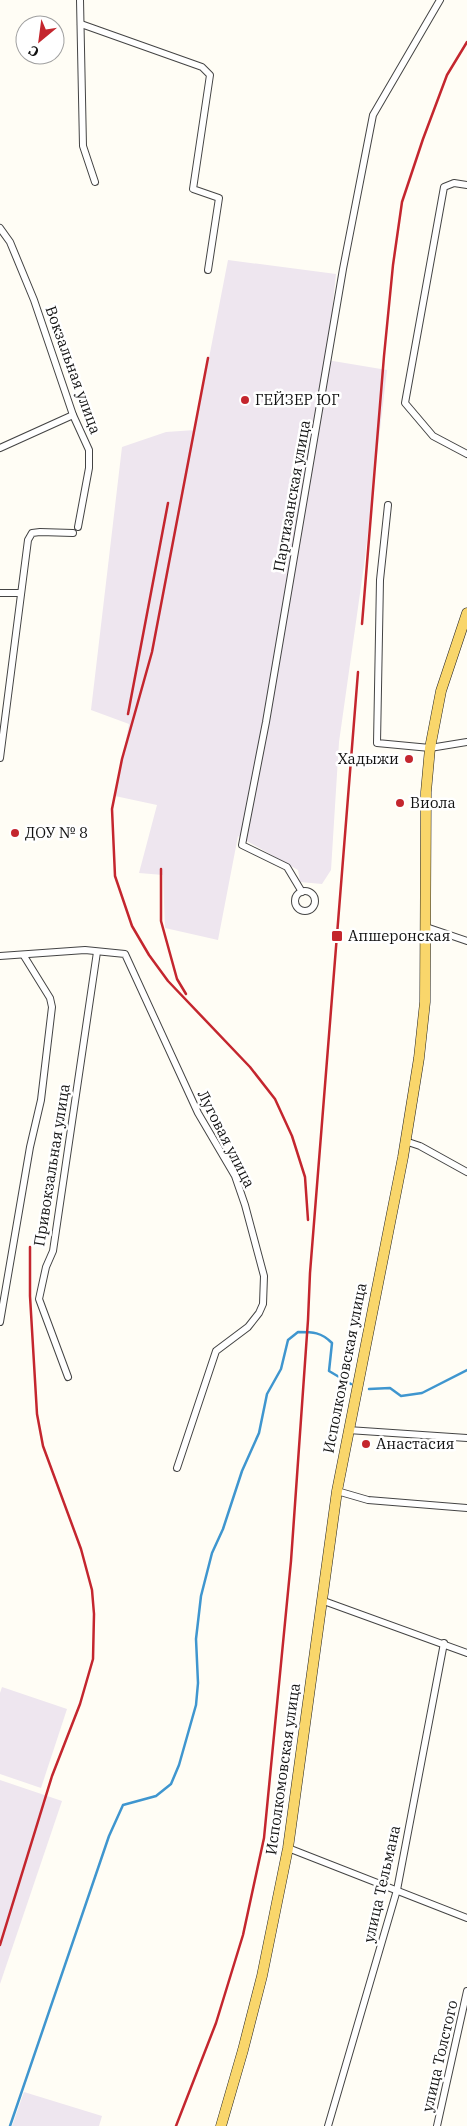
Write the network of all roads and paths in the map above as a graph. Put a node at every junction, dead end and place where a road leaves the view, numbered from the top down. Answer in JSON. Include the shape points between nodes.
{"nodes":[{"id":1,"x":80,"y":0,"type":"edge"},
{"id":2,"x":440,"y":0,"type":"edge"},
{"id":3,"x":81,"y":24,"type":"junction"},
{"id":4,"x":95,"y":182,"type":"dead end"},
{"id":5,"x":466,"y":183,"type":"edge"},
{"id":6,"x":0,"y":228,"type":"edge"},
{"id":7,"x":208,"y":270,"type":"dead end"},
{"id":8,"x":73,"y":415,"type":"junction"},
{"id":9,"x":0,"y":448,"type":"edge"},
{"id":10,"x":467,"y":454,"type":"edge"},
{"id":11,"x":388,"y":505,"type":"dead end"},
{"id":12,"x":78,"y":527,"type":"dead end"},
{"id":13,"x":73,"y":533,"type":"dead end"},
{"id":14,"x":0,"y":593,"type":"edge"},
{"id":15,"x":21,"y":594,"type":"junction"},
{"id":16,"x":467,"y":613,"type":"edge"},
{"id":17,"x":467,"y":742,"type":"edge"},
{"id":18,"x":430,"y":748,"type":"junction"},
{"id":19,"x":0,"y":758,"type":"edge"},
{"id":20,"x":302,"y":892,"type":"dead end"},
{"id":21,"x":426,"y":927,"type":"junction"},
{"id":22,"x":467,"y":941,"type":"edge"},
{"id":23,"x":98,"y":952,"type":"junction"},
{"id":24,"x":0,"y":956,"type":"edge"},
{"id":25,"x":24,"y":956,"type":"junction"},
{"id":26,"x":406,"y":1141,"type":"junction"},
{"id":27,"x":467,"y":1172,"type":"edge"},
{"id":28,"x":0,"y":1322,"type":"edge"},
{"id":29,"x":68,"y":1377,"type":"dead end"},
{"id":30,"x":348,"y":1430,"type":"junction"},
{"id":31,"x":467,"y":1438,"type":"edge"},
{"id":32,"x":177,"y":1468,"type":"dead end"},
{"id":33,"x":337,"y":1491,"type":"junction"},
{"id":34,"x":467,"y":1508,"type":"edge"},
{"id":35,"x":320,"y":1600,"type":"junction"},
{"id":36,"x":444,"y":1643,"type":"junction"},
{"id":37,"x":467,"y":1652,"type":"edge"},
{"id":38,"x":288,"y":1848,"type":"junction"},
{"id":39,"x":397,"y":1890,"type":"junction"},
{"id":40,"x":467,"y":1918,"type":"edge"},
{"id":41,"x":467,"y":1991,"type":"edge"},
{"id":42,"x":221,"y":2126,"type":"edge"},
{"id":43,"x":328,"y":2126,"type":"edge"},
{"id":44,"x":437,"y":2126,"type":"edge"}],
"edges":[{"from":1,"to":3,"type":"street"},
{"from":2,"to":20,"type":"street","name":"Партизанская улица","via":[[373,115],[242,845],[287,867]]},
{"from":3,"to":4,"type":"street","via":[[83,146]]},
{"from":3,"to":7,"type":"street","via":[[202,67],[210,75],[193,189],[219,198]]},
{"from":5,"to":10,"type":"street","via":[[444,187],[405,403],[433,436]]},
{"from":6,"to":8,"type":"street","name":"Вокзальная улица","via":[[10,242],[34,300]]},
{"from":8,"to":9,"type":"street"},
{"from":8,"to":12,"type":"street","name":"Вокзальная улица","via":[[90,450]]},
{"from":11,"to":18,"type":"street","via":[[380,580],[377,742]]},
{"from":13,"to":15,"type":"street","via":[[32,533],[28,540]]},
{"from":14,"to":15,"type":"street"},
{"from":15,"to":19,"type":"street"},
{"from":16,"to":18,"type":"main road","name":"Исполкомовская улица","via":[[441,691]]},
{"from":17,"to":18,"type":"street"},
{"from":18,"to":21,"type":"main road","name":"Исполкомовская улица","via":[[426,792]]},
{"from":21,"to":22,"type":"street"},
{"from":21,"to":26,"type":"main road","name":"Исполкомовская улица","via":[[425,1002]]},
{"from":23,"to":25,"type":"street","via":[[85,950]]},
{"from":23,"to":29,"type":"street","name":"Привокзальная улица","via":[[53,1251],[39,1299]]},
{"from":23,"to":32,"type":"street","name":"Луговая улица","via":[[124,954],[198,1113],[235,1176],[264,1276],[263,1304],[259,1313],[248,1327],[216,1351]]},
{"from":24,"to":25,"type":"street"},
{"from":25,"to":28,"type":"street","name":"Привокзальная улица","via":[[50,998],[52,1007],[41,1100]]},
{"from":26,"to":27,"type":"street"},
{"from":26,"to":30,"type":"main road","name":"Исполкомовская улица"},
{"from":30,"to":31,"type":"street"},
{"from":30,"to":33,"type":"main road","name":"Исполкомовская улица"},
{"from":33,"to":34,"type":"street","via":[[368,1500]]},
{"from":33,"to":35,"type":"main road","name":"Исполкомовская улица"},
{"from":35,"to":36,"type":"street"},
{"from":35,"to":38,"type":"main road","name":"Исполкомовская улица"},
{"from":36,"to":37,"type":"street"},
{"from":36,"to":39,"type":"street","name":"улица Тельмана"},
{"from":38,"to":39,"type":"street"},
{"from":38,"to":42,"type":"main road","name":"Исполкомовская улица","via":[[262,1976]]},
{"from":39,"to":40,"type":"street"},
{"from":39,"to":43,"type":"street","name":"улица Тельмана"},
{"from":41,"to":44,"type":"street","name":"улица Толстого"}]}
